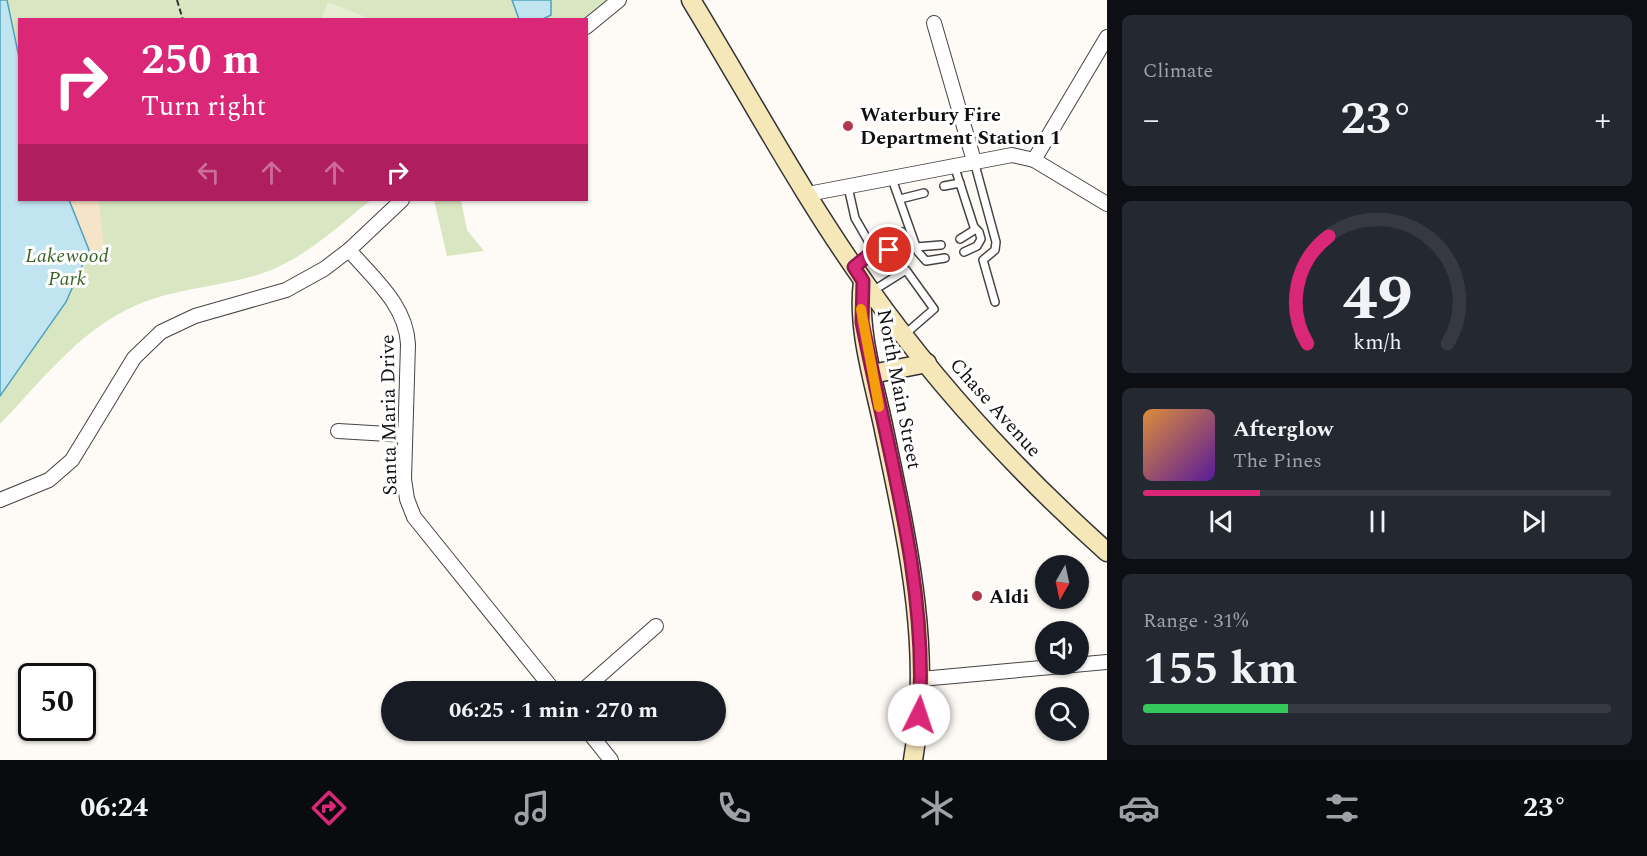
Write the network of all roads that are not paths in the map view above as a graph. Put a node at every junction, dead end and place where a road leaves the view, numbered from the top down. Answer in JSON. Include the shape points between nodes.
{"nodes":[{"id":1,"x":619,"y":0,"type":"edge"},
{"id":2,"x":691,"y":0,"type":"edge"},
{"id":3,"x":934,"y":23,"type":"dead end"},
{"id":4,"x":588,"y":25,"type":"edge"},
{"id":5,"x":1107,"y":37,"type":"edge"},
{"id":6,"x":1034,"y":160,"type":"junction"},
{"id":7,"x":974,"y":161,"type":"junction"},
{"id":8,"x":954,"y":165,"type":"junction"},
{"id":9,"x":892,"y":179,"type":"junction"},
{"id":10,"x":960,"y":183,"type":"junction"},
{"id":11,"x":944,"y":186,"type":"dead end"},
{"id":12,"x":848,"y":187,"type":"junction"},
{"id":13,"x":924,"y":192,"type":"dead end"},
{"id":14,"x":808,"y":194,"type":"junction"},
{"id":15,"x":900,"y":199,"type":"junction"},
{"id":16,"x":401,"y":201,"type":"edge"},
{"id":17,"x":1107,"y":204,"type":"edge"},
{"id":18,"x":976,"y":229,"type":"junction"},
{"id":19,"x":902,"y":232,"type":"dead end"},
{"id":20,"x":960,"y":239,"type":"dead end"},
{"id":21,"x":941,"y":244,"type":"dead end"},
{"id":22,"x":916,"y":247,"type":"junction"},
{"id":23,"x":349,"y":250,"type":"junction"},
{"id":24,"x":874,"y":251,"type":"junction"},
{"id":25,"x":964,"y":252,"type":"dead end"},
{"id":26,"x":945,"y":258,"type":"dead end"},
{"id":27,"x":863,"y":280,"type":"junction"},
{"id":28,"x":995,"y":302,"type":"dead end"},
{"id":29,"x":904,"y":335,"type":"junction"},
{"id":30,"x":927,"y":363,"type":"junction"},
{"id":31,"x":872,"y":374,"type":"junction"},
{"id":32,"x":338,"y":431,"type":"dead end"},
{"id":33,"x":405,"y":435,"type":"junction"},
{"id":34,"x":0,"y":500,"type":"edge"},
{"id":35,"x":1107,"y":552,"type":"edge"},
{"id":36,"x":656,"y":626,"type":"dead end"},
{"id":37,"x":1107,"y":662,"type":"edge"},
{"id":38,"x":921,"y":679,"type":"junction"},
{"id":39,"x":546,"y":681,"type":"edge"},
{"id":40,"x":594,"y":681,"type":"edge"},
{"id":41,"x":595,"y":741,"type":"edge"},
{"id":42,"x":610,"y":760,"type":"edge"},
{"id":43,"x":913,"y":760,"type":"edge"}],
"edges":[{"from":1,"to":4,"type":"street"},
{"from":2,"to":14,"type":"main road"},
{"from":3,"to":7,"type":"street"},
{"from":5,"to":6,"type":"street"},
{"from":6,"to":7,"type":"street","via":[[1012,155]]},
{"from":6,"to":17,"type":"street"},
{"from":7,"to":8,"type":"street"},
{"from":7,"to":28,"type":"lane","via":[[996,242],[994,250],[983,260]]},
{"from":8,"to":9,"type":"street"},
{"from":8,"to":10,"type":"lane"},
{"from":9,"to":12,"type":"street"},
{"from":9,"to":15,"type":"lane"},
{"from":10,"to":11,"type":"lane"},
{"from":10,"to":18,"type":"lane"},
{"from":12,"to":14,"type":"street"},
{"from":12,"to":24,"type":"lane","via":[[855,218]]},
{"from":13,"to":15,"type":"lane"},
{"from":14,"to":27,"type":"main road"},
{"from":15,"to":22,"type":"lane"},
{"from":16,"to":23,"type":"street"},
{"from":18,"to":20,"type":"lane"},
{"from":18,"to":25,"type":"lane","via":[[981,239],[977,246]]},
{"from":19,"to":24,"type":"lane","via":[[902,244],[876,255]]},
{"from":21,"to":22,"type":"lane"},
{"from":22,"to":26,"type":"lane","via":[[926,261]]},
{"from":23,"to":33,"type":"street","name":"Santa Maria Drive","via":[[394,302],[405,323]]},
{"from":23,"to":34,"type":"street","via":[[286,290],[195,316],[161,332],[134,358],[72,460],[49,480]]},
{"from":24,"to":27,"type":"lane"},
{"from":27,"to":29,"type":"main road","name":"Chase Avenue"},
{"from":27,"to":29,"type":"lane","via":[[906,270],[934,309]]},
{"from":27,"to":31,"type":"main road","name":"North Main Street","via":[[861,314]]},
{"from":29,"to":30,"type":"main road","name":"Chase Avenue"},
{"from":30,"to":31,"type":"main road"},
{"from":30,"to":35,"type":"main road","name":"Chase Avenue","via":[[1015,464]]},
{"from":31,"to":38,"type":"main road","name":"North Main Street","via":[[914,585]]},
{"from":32,"to":33,"type":"street"},
{"from":33,"to":39,"type":"street","name":"Santa Maria Drive","via":[[405,489],[414,517]]},
{"from":36,"to":40,"type":"street"},
{"from":37,"to":38,"type":"street"},
{"from":38,"to":43,"type":"main road","name":"North Main Street"},
{"from":41,"to":42,"type":"street"}]}
